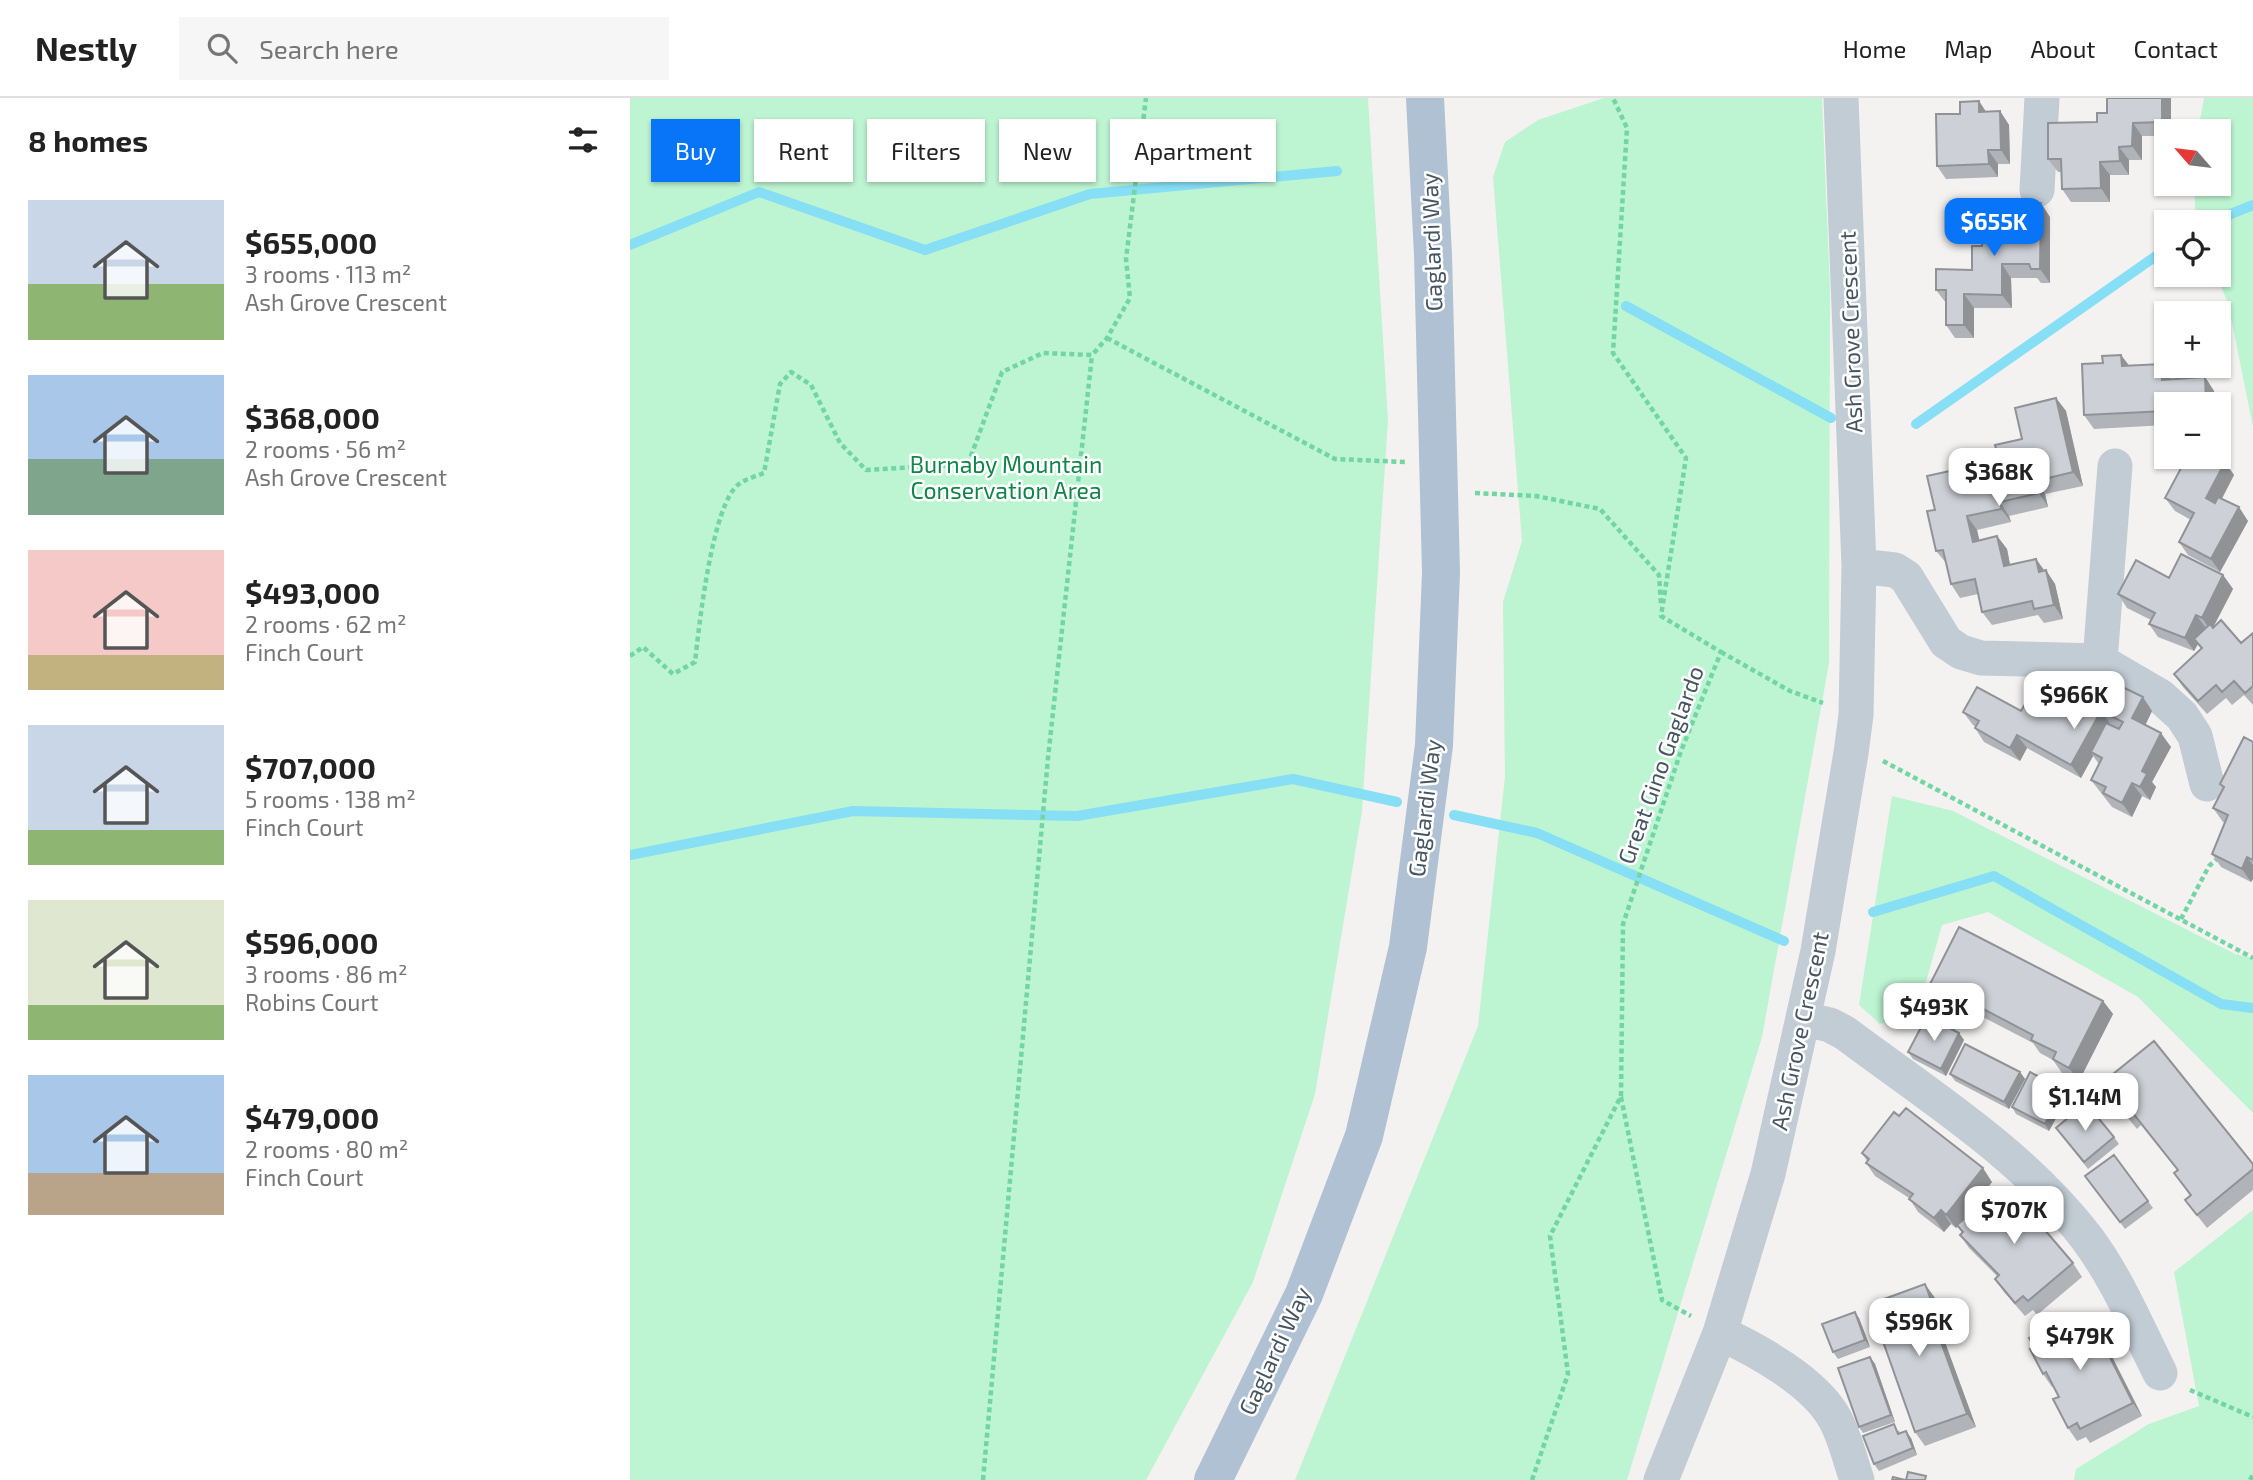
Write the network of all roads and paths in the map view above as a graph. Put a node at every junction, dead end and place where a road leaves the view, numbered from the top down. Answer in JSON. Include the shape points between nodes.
{"nodes":[{"id":1,"x":1146,"y":98,"type":"edge"},
{"id":2,"x":1425,"y":98,"type":"edge"},
{"id":3,"x":1613,"y":98,"type":"edge"},
{"id":4,"x":1842,"y":98,"type":"edge"},
{"id":5,"x":2042,"y":98,"type":"edge"},
{"id":6,"x":2037,"y":190,"type":"dead end"},
{"id":7,"x":1107,"y":338,"type":"junction"},
{"id":8,"x":1092,"y":355,"type":"junction"},
{"id":9,"x":2115,"y":466,"type":"dead end"},
{"id":10,"x":1438,"y":477,"type":"junction"},
{"id":11,"x":1859,"y":566,"type":"junction"},
{"id":12,"x":1661,"y":613,"type":"junction"},
{"id":13,"x":1721,"y":652,"type":"junction"},
{"id":14,"x":630,"y":656,"type":"edge"},
{"id":15,"x":2100,"y":661,"type":"junction"},
{"id":16,"x":1790,"y":691,"type":"dead end"},
{"id":17,"x":1877,"y":758,"type":"dead end"},
{"id":18,"x":2207,"y":784,"type":"dead end"},
{"id":19,"x":2220,"y":853,"type":"edge"},
{"id":20,"x":2181,"y":919,"type":"junction"},
{"id":21,"x":2253,"y":958,"type":"edge"},
{"id":22,"x":1804,"y":1019,"type":"junction"},
{"id":23,"x":1621,"y":1096,"type":"junction"},
{"id":24,"x":1720,"y":1333,"type":"junction"},
{"id":25,"x":2160,"y":1373,"type":"dead end"},
{"id":26,"x":2197,"y":1393,"type":"dead end"},
{"id":27,"x":2253,"y":1417,"type":"edge"},
{"id":28,"x":2253,"y":1475,"type":"edge"},
{"id":29,"x":983,"y":1480,"type":"edge"},
{"id":30,"x":1213,"y":1480,"type":"edge"},
{"id":31,"x":1532,"y":1480,"type":"edge"},
{"id":32,"x":1661,"y":1480,"type":"edge"},
{"id":33,"x":1857,"y":1480,"type":"edge"},
{"id":34,"x":2250,"y":1480,"type":"edge"}],
"edges":[{"from":1,"to":7,"type":"path","via":[[1126,259],[1130,298]]},
{"from":2,"to":10,"type":"main road","name":"Gaglardi Way"},
{"from":3,"to":12,"type":"path","via":[[1627,128],[1613,353],[1686,458]]},
{"from":4,"to":11,"type":"street","name":"Ash Grove Crescent"},
{"from":5,"to":6,"type":"street"},
{"from":7,"to":8,"type":"path"},
{"from":7,"to":10,"type":"path","via":[[1335,459]]},
{"from":8,"to":14,"type":"path","via":[[1043,353],[1002,372],[968,464],[866,470],[840,443],[811,385],[791,372],[780,384],[764,473],[737,484],[725,507],[707,570],[695,662],[673,674],[643,647]]},
{"from":8,"to":29,"type":"path","via":[[1048,758]]},
{"from":9,"to":15,"type":"street"},
{"from":10,"to":12,"type":"path","via":[[1600,509],[1658,575]]},
{"from":10,"to":30,"type":"main road","name":"Gaglardi Way","via":[[1441,573],[1434,745],[1408,947],[1364,1136],[1304,1294]]},
{"from":11,"to":15,"type":"street","via":[[1895,570],[1906,577],[1946,642],[1961,652],[1981,658]]},
{"from":11,"to":22,"type":"street","name":"Ash Grove Crescent","via":[[1854,727],[1839,843]]},
{"from":12,"to":13,"type":"path","name":"Great Gino Gaglardo"},
{"from":13,"to":16,"type":"path"},
{"from":13,"to":23,"type":"path","name":"Great Gino Gaglardo","via":[[1681,751],[1623,924]]},
{"from":15,"to":18,"type":"street","via":[[2160,696],[2182,716],[2195,736]]},
{"from":17,"to":20,"type":"path"},
{"from":19,"to":20,"type":"path"},
{"from":20,"to":21,"type":"path"},
{"from":22,"to":24,"type":"street","name":"Ash Grove Crescent","via":[[1768,1174]]},
{"from":22,"to":25,"type":"street","via":[[1845,1034],[2004,1151],[2044,1190],[2086,1237],[2112,1276]]},
{"from":23,"to":24,"type":"path","via":[[1662,1300]]},
{"from":23,"to":31,"type":"path","name":"Great Gino Gaglardo","via":[[1550,1236],[1568,1374]]},
{"from":24,"to":32,"type":"street","name":"Ash Grove Crescent"},
{"from":24,"to":33,"type":"street","via":[[1763,1355],[1820,1400],[1837,1421]]},
{"from":26,"to":27,"type":"path"},
{"from":28,"to":34,"type":"path"}]}
